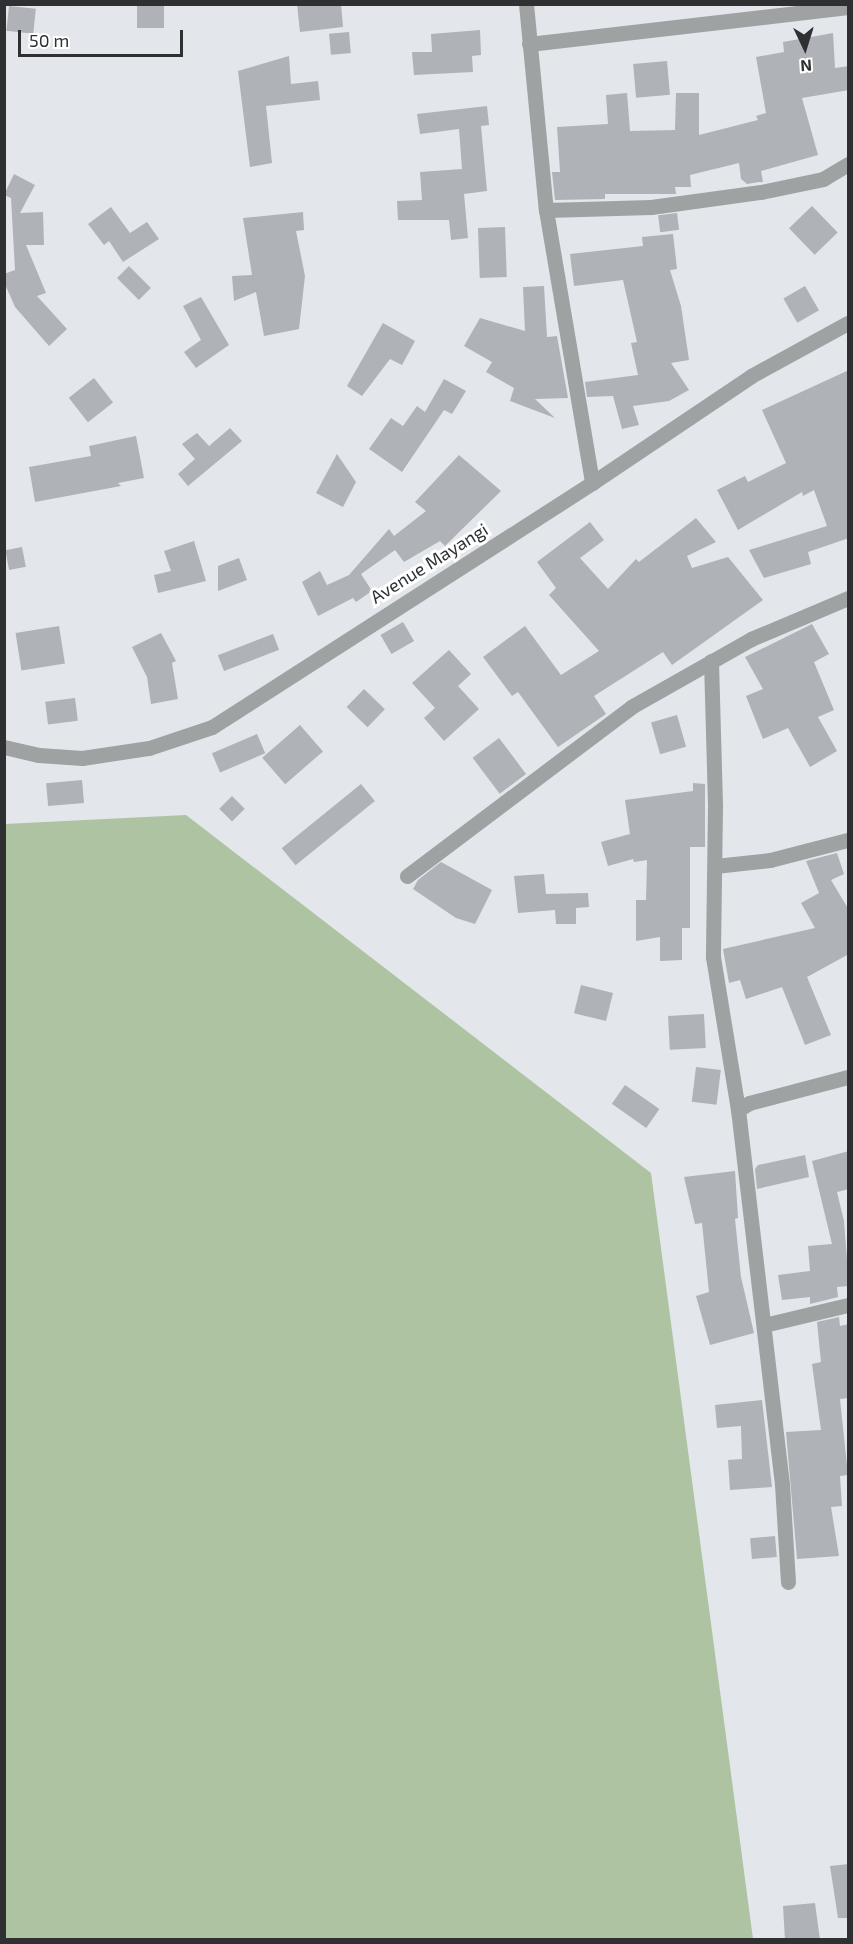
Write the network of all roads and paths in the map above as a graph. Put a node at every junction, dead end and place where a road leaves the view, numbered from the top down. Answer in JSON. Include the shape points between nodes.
{"nodes":[{"id":1,"x":526,"y":4,"type":"edge"},
{"id":2,"x":849,"y":7,"type":"edge"},
{"id":3,"x":529,"y":44,"type":"junction"},
{"id":4,"x":849,"y":164,"type":"edge"},
{"id":5,"x":546,"y":210,"type":"junction"},
{"id":6,"x":849,"y":323,"type":"edge"},
{"id":7,"x":592,"y":483,"type":"junction"},
{"id":8,"x":849,"y":598,"type":"edge"},
{"id":9,"x":711,"y":661,"type":"junction"},
{"id":10,"x":4,"y":747,"type":"edge"},
{"id":11,"x":849,"y":840,"type":"edge"},
{"id":12,"x":715,"y":866,"type":"junction"},
{"id":13,"x":407,"y":876,"type":"dead end"},
{"id":14,"x":849,"y":1077,"type":"edge"},
{"id":15,"x":738,"y":1110,"type":"junction"},
{"id":16,"x":849,"y":1305,"type":"edge"},
{"id":17,"x":764,"y":1325,"type":"junction"},
{"id":18,"x":788,"y":1582,"type":"dead end"}],
"edges":[{"from":1,"to":3,"type":"street"},
{"from":2,"to":3,"type":"street"},
{"from":3,"to":5,"type":"street"},
{"from":4,"to":5,"type":"street","via":[[823,178],[761,192],[651,207]]},
{"from":5,"to":7,"type":"street"},
{"from":6,"to":7,"type":"street","name":"Avenue Mayangi","via":[[751,376]]},
{"from":7,"to":10,"type":"street","name":"Avenue Mayangi","via":[[212,727],[149,748],[82,758],[39,755]]},
{"from":8,"to":9,"type":"street","via":[[751,639]]},
{"from":9,"to":12,"type":"street"},
{"from":9,"to":13,"type":"street","via":[[632,707]]},
{"from":11,"to":12,"type":"street","via":[[770,860]]},
{"from":12,"to":15,"type":"street","via":[[712,957]]},
{"from":14,"to":15,"type":"street","via":[[749,1103]]},
{"from":15,"to":17,"type":"street"},
{"from":16,"to":17,"type":"street"},
{"from":17,"to":18,"type":"street","via":[[782,1484]]}]}
